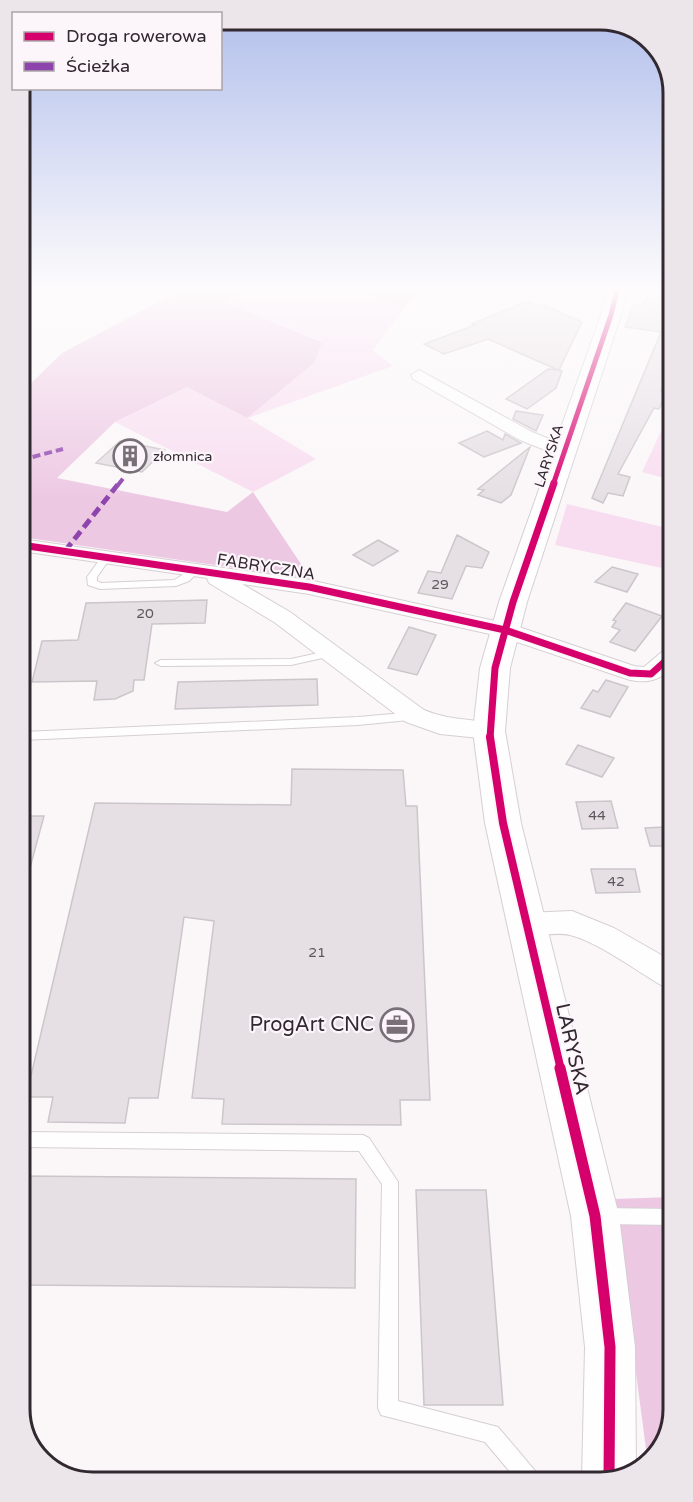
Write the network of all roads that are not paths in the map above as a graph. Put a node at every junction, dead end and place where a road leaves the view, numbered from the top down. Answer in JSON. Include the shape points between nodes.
{"nodes":[{"id":1,"x":596,"y":360,"type":"edge"},
{"id":2,"x":419,"y":375,"type":"dead end"},
{"id":3,"x":566,"y":452,"type":"junction"},
{"id":4,"x":30,"y":546,"type":"edge"},
{"id":5,"x":106,"y":556,"type":"junction"},
{"id":6,"x":200,"y":570,"type":"junction"},
{"id":7,"x":309,"y":587,"type":"junction"},
{"id":8,"x":282,"y":616,"type":"junction"},
{"id":9,"x":505,"y":630,"type":"junction"},
{"id":10,"x":332,"y":653,"type":"junction"},
{"id":11,"x":160,"y":663,"type":"dead end"},
{"id":12,"x":663,"y":664,"type":"edge"},
{"id":13,"x":415,"y":716,"type":"junction"},
{"id":14,"x":489,"y":731,"type":"junction"},
{"id":15,"x":30,"y":736,"type":"edge"},
{"id":16,"x":525,"y":925,"type":"junction"},
{"id":17,"x":663,"y":971,"type":"edge"},
{"id":18,"x":30,"y":1138,"type":"edge"},
{"id":19,"x":595,"y":1216,"type":"junction"},
{"id":20,"x":663,"y":1217,"type":"edge"},
{"id":21,"x":609,"y":1471,"type":"edge"},
{"id":22,"x":523,"y":1472,"type":"edge"}],
"edges":[{"from":1,"to":3,"type":"street","name":"LARYSKA"},
{"from":2,"to":3,"type":"street","name":"LARYSKA","via":[[526,436]]},
{"from":3,"to":9,"type":"street","name":"LARYSKA"},
{"from":4,"to":5,"type":"street","name":"FABRYCZNA"},
{"from":5,"to":6,"type":"street","name":"FABRYCZNA"},
{"from":5,"to":6,"type":"lane","via":[[92,578],[92,583],[100,586],[176,583]]},
{"from":6,"to":7,"type":"street","name":"FABRYCZNA"},
{"from":6,"to":8,"type":"street"},
{"from":7,"to":8,"type":"street"},
{"from":7,"to":9,"type":"street","name":"FABRYCZNA"},
{"from":8,"to":10,"type":"street"},
{"from":9,"to":12,"type":"street","via":[[647,677]]},
{"from":9,"to":14,"type":"street","name":"LARYSKA","via":[[495,668]]},
{"from":10,"to":11,"type":"lane","via":[[291,662]]},
{"from":10,"to":13,"type":"street"},
{"from":13,"to":14,"type":"street","via":[[440,726]]},
{"from":13,"to":15,"type":"lane","via":[[358,722]]},
{"from":14,"to":16,"type":"street","name":"LARYSKA","via":[[502,823]]},
{"from":16,"to":17,"type":"street","via":[[572,923]]},
{"from":16,"to":19,"type":"street","name":"LARYSKA"},
{"from":18,"to":22,"type":"lane","via":[[363,1143],[390,1182],[388,1408],[491,1434]]},
{"from":19,"to":20,"type":"lane"},
{"from":19,"to":21,"type":"street","name":"LARYSKA","via":[[610,1347]]}]}
